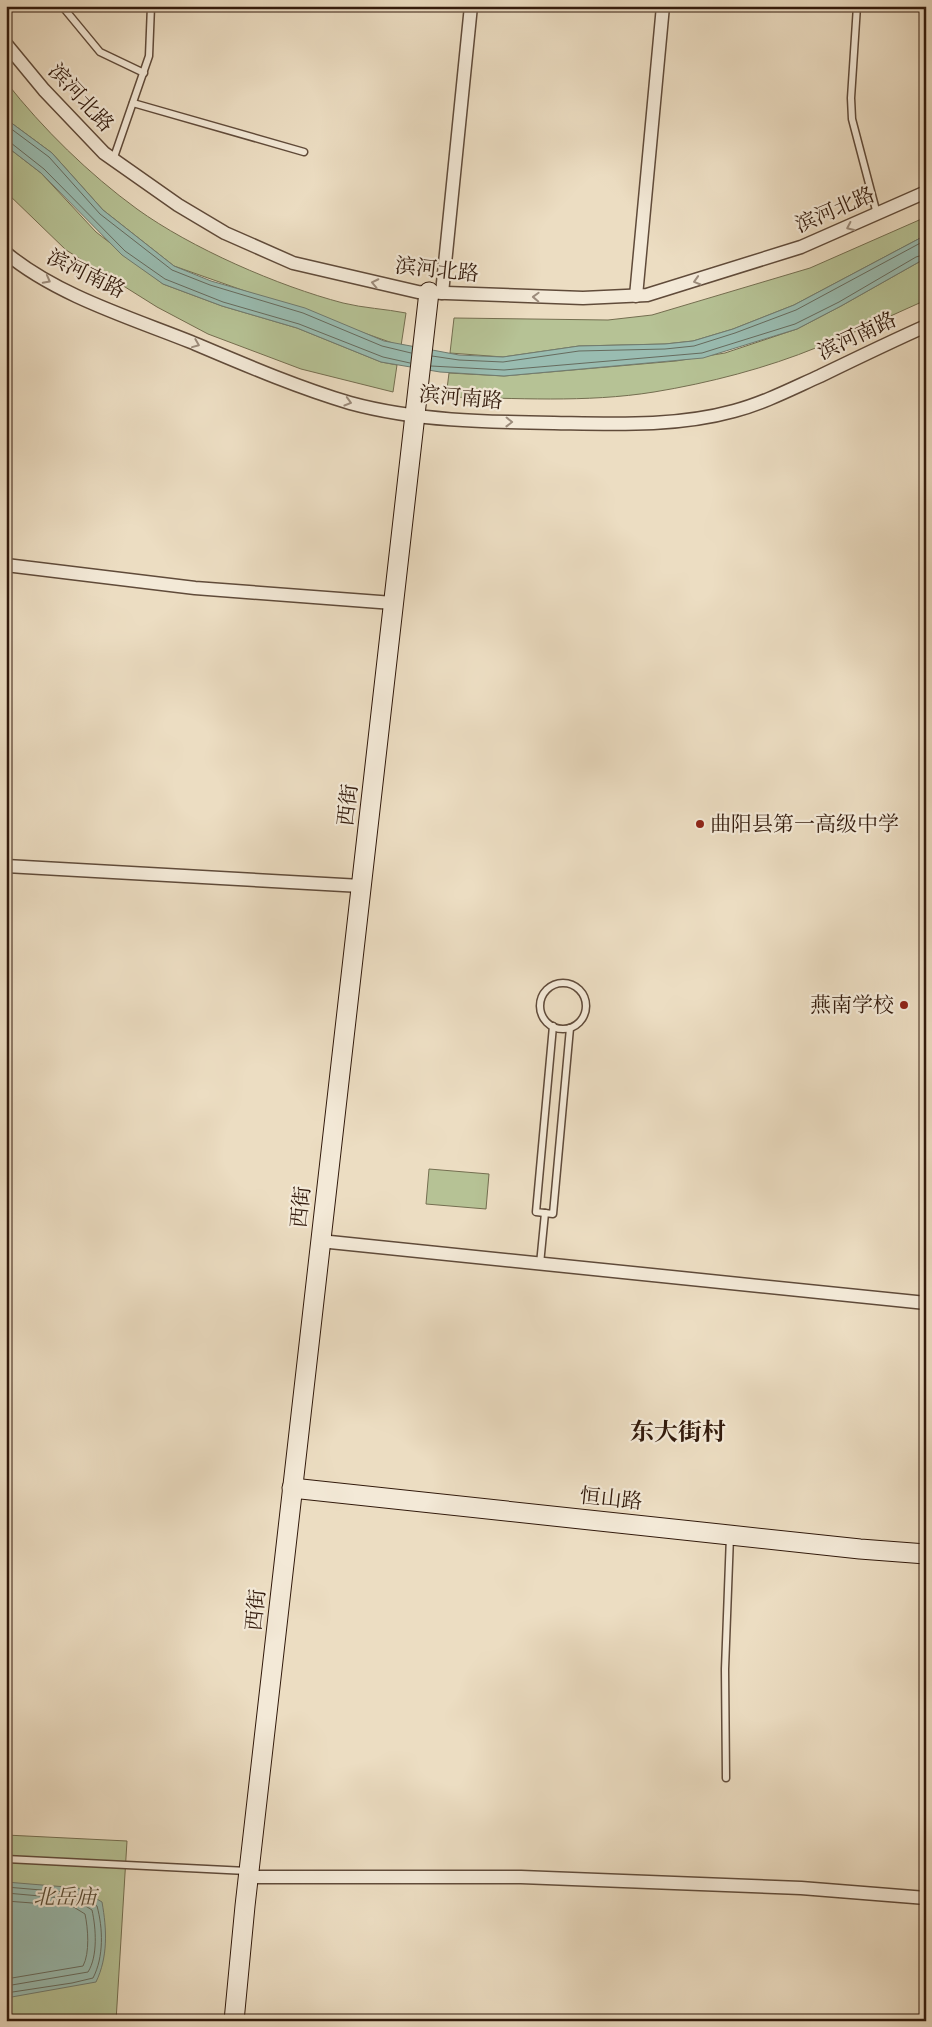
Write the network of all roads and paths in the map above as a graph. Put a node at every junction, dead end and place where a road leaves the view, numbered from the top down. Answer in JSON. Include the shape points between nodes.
{"nodes":[{"id":1,"x":62,"y":6,"type":"edge"},
{"id":2,"x":151,"y":6,"type":"edge"},
{"id":3,"x":471,"y":6,"type":"edge"},
{"id":4,"x":663,"y":6,"type":"edge"},
{"id":5,"x":857,"y":6,"type":"edge"},
{"id":6,"x":6,"y":44,"type":"edge"},
{"id":7,"x":144,"y":73,"type":"junction"},
{"id":8,"x":133,"y":103,"type":"junction"},
{"id":9,"x":304,"y":152,"type":"dead end"},
{"id":10,"x":113,"y":160,"type":"junction"},
{"id":11,"x":926,"y":192,"type":"edge"},
{"id":12,"x":877,"y":214,"type":"junction"},
{"id":13,"x":6,"y":254,"type":"edge"},
{"id":14,"x":636,"y":296,"type":"junction"},
{"id":15,"x":433,"y":298,"type":"junction"},
{"id":16,"x":926,"y":326,"type":"edge"},
{"id":17,"x":416,"y":407,"type":"junction"},
{"id":18,"x":6,"y":565,"type":"edge"},
{"id":19,"x":394,"y":603,"type":"junction"},
{"id":20,"x":6,"y":866,"type":"edge"},
{"id":21,"x":361,"y":886,"type":"junction"},
{"id":22,"x":553,"y":1026,"type":"junction"},
{"id":23,"x":570,"y":1028,"type":"junction"},
{"id":24,"x":545,"y":1213,"type":"junction"},
{"id":25,"x":320,"y":1241,"type":"junction"},
{"id":26,"x":540,"y":1264,"type":"junction"},
{"id":27,"x":926,"y":1303,"type":"edge"},
{"id":28,"x":292,"y":1488,"type":"junction"},
{"id":29,"x":730,"y":1535,"type":"junction"},
{"id":30,"x":926,"y":1554,"type":"edge"},
{"id":31,"x":726,"y":1778,"type":"dead end"},
{"id":32,"x":6,"y":1859,"type":"edge"},
{"id":33,"x":248,"y":1874,"type":"junction"},
{"id":34,"x":926,"y":1898,"type":"edge"},
{"id":35,"x":234,"y":2021,"type":"edge"}],
"edges":[{"from":1,"to":7,"type":"lane","via":[[100,52]]},
{"from":2,"to":7,"type":"lane","via":[[149,56]]},
{"from":3,"to":15,"type":"street"},
{"from":4,"to":14,"type":"street"},
{"from":5,"to":12,"type":"lane","via":[[852,119]]},
{"from":6,"to":10,"type":"street","name":"滨河北路","via":[[69,118]]},
{"from":7,"to":8,"type":"lane"},
{"from":8,"to":9,"type":"lane"},
{"from":8,"to":10,"type":"lane"},
{"from":15,"to":10,"type":"street","name":"滨河北路","one_way":true,"via":[[269,254],[226,234]]},
{"from":11,"to":12,"type":"street","name":"滨河北路"},
{"from":12,"to":14,"type":"street","name":"滨河北路","one_way":true,"via":[[792,250],[664,291]]},
{"from":13,"to":17,"type":"street","name":"滨河南路","one_way":true,"via":[[79,297],[294,384],[351,403]]},
{"from":14,"to":15,"type":"street","name":"滨河北路","one_way":true},
{"from":15,"to":17,"type":"street","name":"西街"},
{"from":17,"to":16,"type":"street","name":"滨河南路","one_way":true,"via":[[503,422],[642,424],[690,419],[732,412],[764,402]]},
{"from":17,"to":19,"type":"street","name":"西街"},
{"from":18,"to":19,"type":"street","via":[[194,588]]},
{"from":19,"to":21,"type":"street","name":"西街"},
{"from":20,"to":21,"type":"street"},
{"from":21,"to":25,"type":"street","name":"西街"},
{"from":22,"to":23,"type":"lane"},
{"from":22,"to":23,"type":"lane","via":[[541,1013],[542,998],[549,988],[567,983],[580,989],[586,1002],[584,1017]]},
{"from":22,"to":24,"type":"lane","via":[[536,1212]]},
{"from":23,"to":24,"type":"lane","via":[[553,1214]]},
{"from":24,"to":26,"type":"lane"},
{"from":25,"to":26,"type":"street"},
{"from":25,"to":28,"type":"street","name":"西街"},
{"from":26,"to":27,"type":"street"},
{"from":28,"to":29,"type":"street","name":"恒山路"},
{"from":28,"to":33,"type":"street","name":"西街"},
{"from":29,"to":30,"type":"street","name":"恒山路"},
{"from":29,"to":31,"type":"lane","via":[[725,1669]]},
{"from":32,"to":33,"type":"lane"},
{"from":33,"to":34,"type":"street","via":[[521,1877],[801,1888]]},
{"from":33,"to":35,"type":"street","name":"西街"}]}
